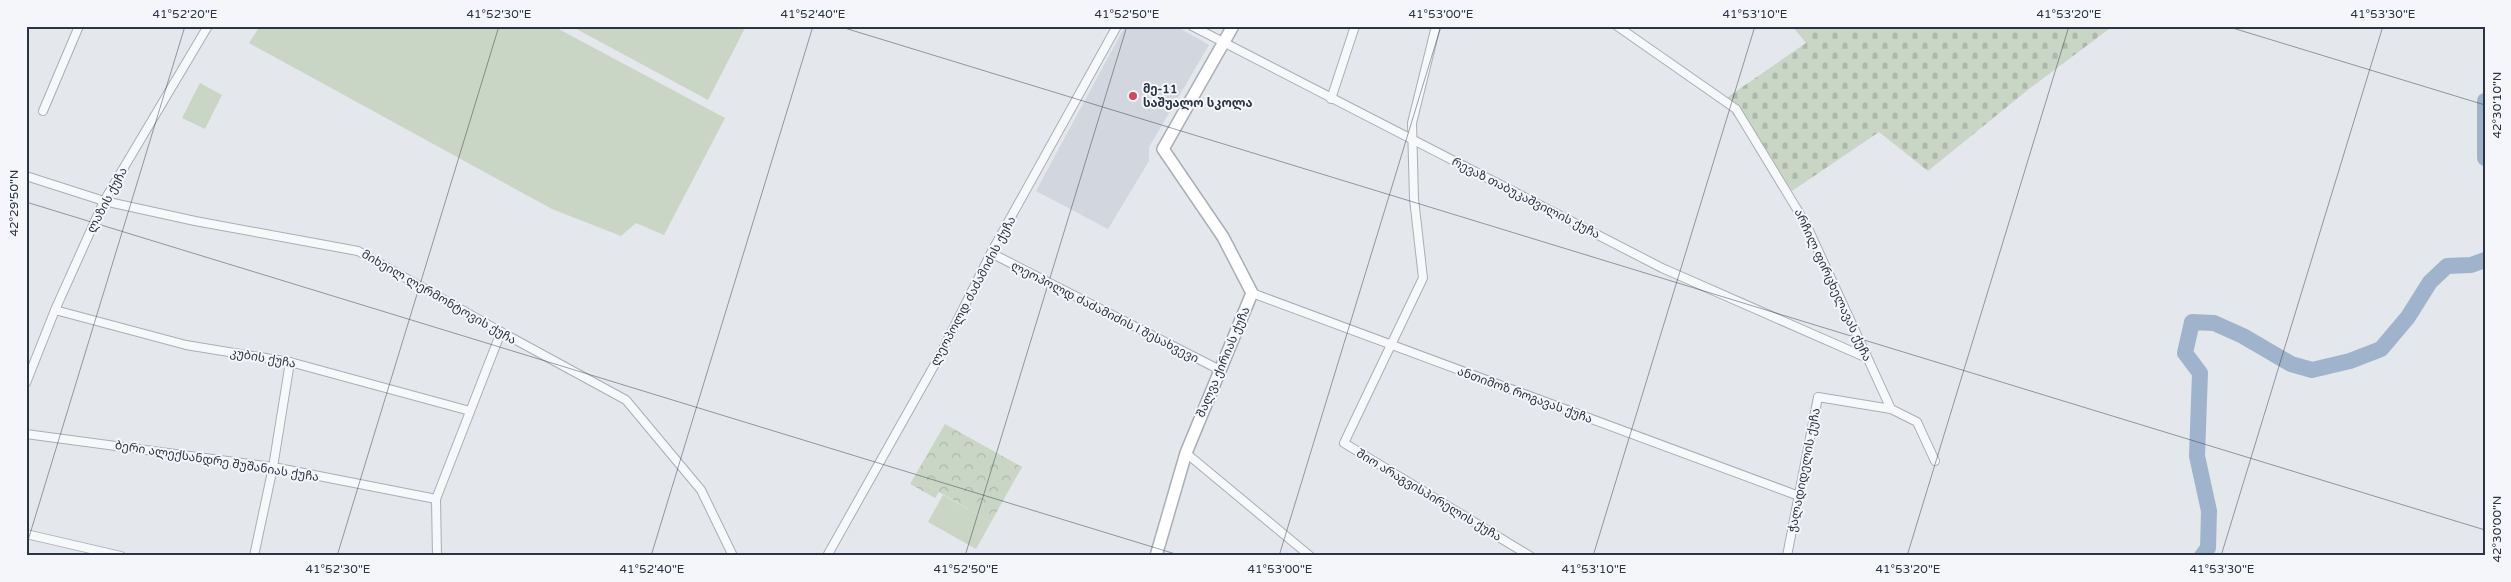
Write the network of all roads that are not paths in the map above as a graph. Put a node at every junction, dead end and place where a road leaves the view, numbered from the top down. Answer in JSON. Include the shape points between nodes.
{"nodes":[{"id":1,"x":78,"y":26,"type":"edge"},
{"id":2,"x":208,"y":26,"type":"edge"},
{"id":3,"x":1117,"y":26,"type":"edge"},
{"id":4,"x":1192,"y":26,"type":"edge"},
{"id":5,"x":1232,"y":26,"type":"edge"},
{"id":6,"x":1355,"y":26,"type":"edge"},
{"id":7,"x":1436,"y":26,"type":"edge"},
{"id":8,"x":1617,"y":26,"type":"edge"},
{"id":9,"x":1224,"y":43,"type":"junction"},
{"id":10,"x":1331,"y":98,"type":"junction"},
{"id":11,"x":43,"y":111,"type":"dead end"},
{"id":12,"x":1411,"y":140,"type":"junction"},
{"id":13,"x":26,"y":176,"type":"edge"},
{"id":14,"x":104,"y":201,"type":"junction"},
{"id":15,"x":991,"y":253,"type":"junction"},
{"id":16,"x":1252,"y":293,"type":"junction"},
{"id":17,"x":55,"y":310,"type":"junction"},
{"id":18,"x":501,"y":332,"type":"junction"},
{"id":19,"x":1391,"y":346,"type":"junction"},
{"id":20,"x":1867,"y":358,"type":"junction"},
{"id":21,"x":290,"y":362,"type":"junction"},
{"id":22,"x":1220,"y":370,"type":"junction"},
{"id":23,"x":26,"y":383,"type":"edge"},
{"id":24,"x":1890,"y":409,"type":"junction"},
{"id":25,"x":470,"y":412,"type":"junction"},
{"id":26,"x":26,"y":434,"type":"edge"},
{"id":27,"x":1186,"y":453,"type":"junction"},
{"id":28,"x":1936,"y":461,"type":"dead end"},
{"id":29,"x":273,"y":467,"type":"junction"},
{"id":30,"x":1799,"y":496,"type":"junction"},
{"id":31,"x":436,"y":499,"type":"junction"},
{"id":32,"x":26,"y":534,"type":"edge"},
{"id":33,"x":121,"y":556,"type":"edge"},
{"id":34,"x":254,"y":556,"type":"edge"},
{"id":35,"x":437,"y":556,"type":"edge"},
{"id":36,"x":732,"y":556,"type":"edge"},
{"id":37,"x":827,"y":556,"type":"edge"},
{"id":38,"x":1156,"y":556,"type":"edge"},
{"id":39,"x":1310,"y":556,"type":"edge"},
{"id":40,"x":1530,"y":556,"type":"edge"},
{"id":41,"x":1787,"y":556,"type":"edge"}],
"edges":[{"from":1,"to":11,"type":"street"},
{"from":2,"to":14,"type":"street","name":"ლაზის ქუჩა"},
{"from":3,"to":15,"type":"street","name":"ლეოპოლდ ძაძამიძის ქუჩა"},
{"from":4,"to":9,"type":"street","name":"რევაზ თაბუკაშვილის ქუჩა"},
{"from":5,"to":9,"type":"street","name":"შალვა ქირიას ქუჩა"},
{"from":6,"to":10,"type":"street"},
{"from":7,"to":12,"type":"street","via":[[1412,123]]},
{"from":8,"to":20,"type":"street","name":"არჩილ ფირცხელავას ქუჩა","via":[[1736,109],[1806,224]]},
{"from":9,"to":10,"type":"street","name":"რევაზ თაბუკაშვილის ქუჩა"},
{"from":9,"to":16,"type":"street","name":"შალვა ქირიას ქუჩა","via":[[1163,149],[1222,237]]},
{"from":10,"to":12,"type":"street","name":"რევაზ თაბუკაშვილის ქუჩა"},
{"from":12,"to":19,"type":"street","via":[[1423,278]]},
{"from":12,"to":20,"type":"street","name":"რევაზ თაბუკაშვილის ქუჩა","via":[[1662,268]]},
{"from":13,"to":14,"type":"street","name":"მიხეილ ლერმონტოვის ქუჩა"},
{"from":14,"to":17,"type":"street","name":"ლაზის ქუჩა"},
{"from":14,"to":18,"type":"street","name":"მიხეილ ლერმონტოვის ქუჩა","via":[[195,222],[358,251]]},
{"from":15,"to":22,"type":"street","name":"ლეოპოლდ ძაძამიძის I შესახვევი"},
{"from":15,"to":37,"type":"street","name":"ლეოპოლდ ძაძამიძის ქუჩა","via":[[940,355]]},
{"from":16,"to":19,"type":"street","name":"ანთიმოზ როგავას ქუჩა"},
{"from":16,"to":22,"type":"street","name":"შალვა ქირიას ქუჩა"},
{"from":17,"to":21,"type":"street","name":"კუბის ქუჩა","via":[[186,345]]},
{"from":17,"to":23,"type":"street","name":"ლაზის ქუჩა"},
{"from":18,"to":25,"type":"street"},
{"from":18,"to":36,"type":"street","name":"მიხეილ ლერმონტოვის ქუჩა","via":[[626,400],[701,490]]},
{"from":19,"to":30,"type":"street","name":"ანთიმოზ როგავას ქუჩა"},
{"from":19,"to":40,"type":"street","name":"შიო არაგვისპირელის ქუჩა","via":[[1344,443]]},
{"from":20,"to":24,"type":"street","name":"არჩილ ფირცხელავას ქუჩა"},
{"from":21,"to":25,"type":"street","name":"კუბის ქუჩა"},
{"from":21,"to":29,"type":"street"},
{"from":22,"to":27,"type":"street","name":"შალვა ქირიას ქუჩა"},
{"from":24,"to":28,"type":"street","via":[[1917,422]]},
{"from":24,"to":30,"type":"street","name":"ჭალადიდელის ქუჩა","via":[[1818,397]]},
{"from":25,"to":31,"type":"street"},
{"from":26,"to":29,"type":"street","name":"ბერი ალექსანდრე შუშანიას ქუჩა"},
{"from":27,"to":38,"type":"street","name":"შალვა ქირიას ქუჩა"},
{"from":27,"to":39,"type":"street"},
{"from":29,"to":31,"type":"street","name":"ბერი ალექსანდრე შუშანიას ქუჩა"},
{"from":29,"to":34,"type":"street"},
{"from":30,"to":41,"type":"street","name":"ჭალადიდელის ქუჩა"},
{"from":31,"to":35,"type":"street"},
{"from":32,"to":33,"type":"street"}]}
